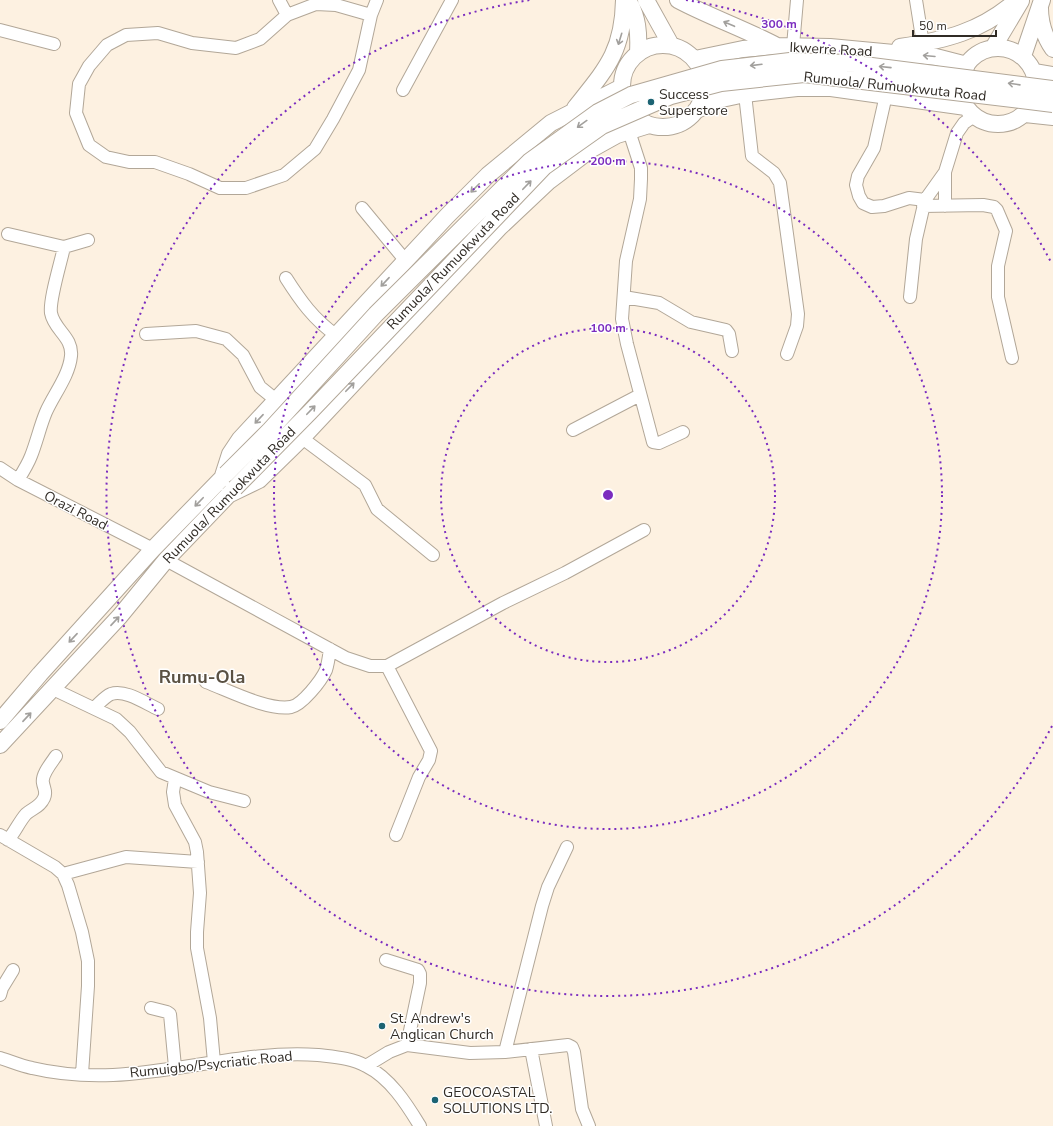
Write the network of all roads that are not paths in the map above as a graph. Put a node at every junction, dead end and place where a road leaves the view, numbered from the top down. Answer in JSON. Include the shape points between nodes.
{"nodes":[{"id":1,"x":279,"y":0,"type":"edge"},
{"id":2,"x":378,"y":0,"type":"edge"},
{"id":3,"x":452,"y":0,"type":"edge"},
{"id":4,"x":624,"y":0,"type":"edge"},
{"id":5,"x":628,"y":0,"type":"edge"},
{"id":6,"x":646,"y":0,"type":"edge"},
{"id":7,"x":678,"y":0,"type":"edge"},
{"id":8,"x":797,"y":0,"type":"edge"},
{"id":9,"x":916,"y":0,"type":"edge"},
{"id":10,"x":1014,"y":1,"type":"edge"},
{"id":11,"x":1041,"y":2,"type":"edge"},
{"id":12,"x":286,"y":15,"type":"junction"},
{"id":13,"x":371,"y":15,"type":"junction"},
{"id":14,"x":0,"y":30,"type":"edge"},
{"id":15,"x":54,"y":44,"type":"dead end"},
{"id":16,"x":923,"y":44,"type":"junction"},
{"id":17,"x":671,"y":46,"type":"junction"},
{"id":18,"x":777,"y":46,"type":"junction"},
{"id":19,"x":793,"y":46,"type":"junction"},
{"id":20,"x":993,"y":48,"type":"junction"},
{"id":21,"x":1053,"y":49,"type":"edge"},
{"id":22,"x":876,"y":51,"type":"junction"},
{"id":23,"x":638,"y":53,"type":"junction"},
{"id":24,"x":1023,"y":56,"type":"junction"},
{"id":25,"x":695,"y":60,"type":"junction"},
{"id":26,"x":967,"y":65,"type":"junction"},
{"id":27,"x":1034,"y":72,"type":"junction"},
{"id":28,"x":1053,"y":75,"type":"edge"},
{"id":29,"x":622,"y":88,"type":"junction"},
{"id":30,"x":1053,"y":89,"type":"edge"},
{"id":31,"x":403,"y":90,"type":"dead end"},
{"id":32,"x":745,"y":94,"type":"junction"},
{"id":33,"x":886,"y":95,"type":"junction"},
{"id":34,"x":1053,"y":104,"type":"edge"},
{"id":35,"x":695,"y":111,"type":"junction"},
{"id":36,"x":970,"y":112,"type":"junction"},
{"id":37,"x":570,"y":113,"type":"junction"},
{"id":38,"x":1025,"y":114,"type":"junction"},
{"id":39,"x":1053,"y":117,"type":"edge"},
{"id":40,"x":649,"y":125,"type":"junction"},
{"id":41,"x":629,"y":131,"type":"junction"},
{"id":42,"x":944,"y":172,"type":"junction"},
{"id":43,"x":924,"y":203,"type":"junction"},
{"id":44,"x":945,"y":206,"type":"junction"},
{"id":45,"x":362,"y":208,"type":"dead end"},
{"id":46,"x":8,"y":234,"type":"dead end"},
{"id":47,"x":88,"y":240,"type":"dead end"},
{"id":48,"x":64,"y":247,"type":"junction"},
{"id":49,"x":405,"y":260,"type":"junction"},
{"id":50,"x":286,"y":278,"type":"dead end"},
{"id":51,"x":624,"y":296,"type":"junction"},
{"id":52,"x":910,"y":297,"type":"dead end"},
{"id":53,"x":146,"y":334,"type":"dead end"},
{"id":54,"x":336,"y":335,"type":"junction"},
{"id":55,"x":732,"y":351,"type":"dead end"},
{"id":56,"x":787,"y":354,"type":"dead end"},
{"id":57,"x":1012,"y":358,"type":"dead end"},
{"id":58,"x":640,"y":396,"type":"junction"},
{"id":59,"x":276,"y":400,"type":"junction"},
{"id":60,"x":573,"y":430,"type":"dead end"},
{"id":61,"x":683,"y":432,"type":"dead end"},
{"id":62,"x":302,"y":438,"type":"junction"},
{"id":63,"x":0,"y":468,"type":"edge"},
{"id":64,"x":224,"y":477,"type":"junction"},
{"id":65,"x":18,"y":480,"type":"junction"},
{"id":66,"x":231,"y":492,"type":"junction"},
{"id":67,"x":644,"y":530,"type":"dead end"},
{"id":68,"x":153,"y":549,"type":"junction"},
{"id":69,"x":433,"y":555,"type":"dead end"},
{"id":70,"x":166,"y":560,"type":"junction"},
{"id":71,"x":330,"y":650,"type":"junction"},
{"id":72,"x":387,"y":666,"type":"junction"},
{"id":73,"x":206,"y":682,"type":"dead end"},
{"id":74,"x":53,"y":689,"type":"junction"},
{"id":75,"x":94,"y":708,"type":"junction"},
{"id":76,"x":158,"y":709,"type":"dead end"},
{"id":77,"x":3,"y":712,"type":"edge"},
{"id":78,"x":0,"y":745,"type":"edge"},
{"id":79,"x":56,"y":756,"type":"dead end"},
{"id":80,"x":175,"y":779,"type":"junction"},
{"id":81,"x":244,"y":801,"type":"dead end"},
{"id":82,"x":396,"y":835,"type":"dead end"},
{"id":83,"x":4,"y":837,"type":"edge"},
{"id":84,"x":567,"y":847,"type":"dead end"},
{"id":85,"x":198,"y":862,"type":"junction"},
{"id":86,"x":62,"y":874,"type":"junction"},
{"id":87,"x":386,"y":960,"type":"dead end"},
{"id":88,"x":13,"y":970,"type":"dead end"},
{"id":89,"x":0,"y":995,"type":"edge"},
{"id":90,"x":151,"y":1008,"type":"dead end"},
{"id":91,"x":407,"y":1045,"type":"junction"},
{"id":92,"x":531,"y":1049,"type":"junction"},
{"id":93,"x":505,"y":1052,"type":"junction"},
{"id":94,"x":0,"y":1058,"type":"edge"},
{"id":95,"x":214,"y":1062,"type":"junction"},
{"id":96,"x":366,"y":1066,"type":"junction"},
{"id":97,"x":175,"y":1067,"type":"junction"},
{"id":98,"x":82,"y":1074,"type":"junction"},
{"id":99,"x":420,"y":1126,"type":"edge"},
{"id":100,"x":546,"y":1126,"type":"edge"},
{"id":101,"x":589,"y":1126,"type":"edge"}],
"edges":[{"from":1,"to":12,"type":"street"},
{"from":2,"to":13,"type":"street"},
{"from":3,"to":31,"type":"street"},
{"from":4,"to":37,"type":"main road","one_way":true,"via":[[622,29],[616,49],[602,73]]},
{"from":5,"to":23,"type":"main road","via":[[634,10],[640,32]]},
{"from":6,"to":17,"type":"main road"},
{"from":18,"to":7,"type":"main road","one_way":true},
{"from":8,"to":19,"type":"street"},
{"from":9,"to":16,"type":"street"},
{"from":10,"to":16,"type":"main road","via":[[994,18],[972,30],[949,39]]},
{"from":10,"to":20,"type":"main road"},
{"from":11,"to":21,"type":"main road","via":[[1040,22]]},
{"from":11,"to":24,"type":"main road"},
{"from":12,"to":13,"type":"street","via":[[316,4],[336,5]]},
{"from":12,"to":13,"type":"street","via":[[260,40],[236,48],[192,43],[158,33],[126,35],[107,45],[89,66],[79,84],[76,113],[89,145],[106,157],[129,162],[155,162],[220,188],[246,188],[284,175],[315,149],[360,70]]},
{"from":14,"to":15,"type":"street"},
{"from":16,"to":22,"type":"main road"},
{"from":17,"to":23,"type":"main road","via":[[656,45]]},
{"from":17,"to":25,"type":"main road","via":[[685,51]]},
{"from":18,"to":19,"type":"main road","name":"Ikwerre Road"},
{"from":18,"to":25,"type":"main road","name":"Ikwerre Road","via":[[743,49]]},
{"from":19,"to":22,"type":"main road","name":"Ikwerre Road"},
{"from":20,"to":24,"type":"main road","via":[[1009,49]]},
{"from":20,"to":26,"type":"main road","via":[[978,54]]},
{"from":26,"to":22,"type":"main road","name":"Ikwerre Road","one_way":true,"via":[[936,57]]},
{"from":23,"to":29,"type":"main road","via":[[628,65]]},
{"from":24,"to":27,"type":"main road"},
{"from":25,"to":35,"type":"main road","via":[[700,68],[703,83],[702,98]]},
{"from":26,"to":36,"type":"main road","via":[[960,88]]},
{"from":27,"to":28,"type":"main road"},
{"from":27,"to":38,"type":"main road","via":[[1036,92],[1031,107]]},
{"from":29,"to":37,"type":"main road"},
{"from":29,"to":40,"type":"main road","via":[[624,101],[632,114]]},
{"from":30,"to":64,"type":"main road","name":"Rumuola/ Rumuokwuta Road","one_way":true,"bridge":true,"via":[[848,63],[790,61],[722,69],[631,95],[598,112],[530,161],[376,314]]},
{"from":32,"to":33,"type":"main road","via":[[797,88],[831,88]]},
{"from":32,"to":35,"type":"main road","via":[[718,100]]},
{"from":32,"to":56,"type":"street","via":[[752,156],[777,176],[784,206],[798,314],[797,326]]},
{"from":33,"to":36,"type":"main road"},
{"from":33,"to":43,"type":"street","via":[[874,148],[858,176],[856,185],[859,196],[863,203],[872,207],[909,198]]},
{"from":66,"to":34,"type":"main road","name":"Rumuola/ Rumuokwuta Road","one_way":true,"bridge":true,"via":[[544,167],[602,126],[671,96],[721,83],[804,74]]},
{"from":35,"to":40,"type":"main road","via":[[677,125]]},
{"from":36,"to":38,"type":"main road","via":[[984,122],[996,125],[1012,122]]},
{"from":36,"to":42,"type":"street","via":[[957,133]]},
{"from":37,"to":49,"type":"main road","one_way":true,"via":[[551,123],[488,175]]},
{"from":38,"to":39,"type":"main road"},
{"from":40,"to":41,"type":"main road"},
{"from":41,"to":51,"type":"street","via":[[641,168],[641,179],[640,199],[626,261]]},
{"from":62,"to":41,"type":"main road","one_way":true,"via":[[499,228],[549,181],[590,150],[616,135]]},
{"from":42,"to":43,"type":"street"},
{"from":42,"to":44,"type":"street"},
{"from":43,"to":44,"type":"street"},
{"from":43,"to":52,"type":"street","via":[[916,239]]},
{"from":44,"to":57,"type":"street","via":[[983,205],[997,210],[1006,232],[998,266],[998,297]]},
{"from":45,"to":49,"type":"street"},
{"from":46,"to":48,"type":"street"},
{"from":47,"to":48,"type":"street"},
{"from":48,"to":65,"type":"street","via":[[51,313],[53,321],[68,339],[71,356],[66,373],[39,430],[31,456]]},
{"from":49,"to":54,"type":"main road","one_way":true},
{"from":50,"to":54,"type":"street","via":[[302,304]]},
{"from":51,"to":55,"type":"street","via":[[659,303],[683,319],[726,330]]},
{"from":51,"to":58,"type":"street","via":[[622,318]]},
{"from":53,"to":59,"type":"street","via":[[196,331],[226,339],[243,355],[260,387]]},
{"from":54,"to":59,"type":"main road"},
{"from":58,"to":60,"type":"street"},
{"from":58,"to":61,"type":"street","via":[[653,442],[659,443]]},
{"from":59,"to":64,"type":"main road","one_way":true,"via":[[240,439],[230,454]]},
{"from":62,"to":66,"type":"main road","via":[[259,480]]},
{"from":62,"to":69,"type":"street","via":[[365,485],[377,509]]},
{"from":63,"to":65,"type":"street","name":"Orazi Road"},
{"from":64,"to":68,"type":"main road","name":"Rumuola/ Rumuokwuta Road","one_way":true},
{"from":65,"to":68,"type":"street","name":"Orazi Road"},
{"from":66,"to":70,"type":"main road","name":"Rumuola/ Rumuokwuta Road"},
{"from":67,"to":72,"type":"street"},
{"from":68,"to":77,"type":"main road","name":"Rumuola/ Rumuokwuta Road","one_way":true},
{"from":70,"to":71,"type":"street"},
{"from":74,"to":70,"type":"main road","name":"Rumuola/ Rumuokwuta Road","one_way":true,"via":[[120,616]]},
{"from":71,"to":72,"type":"street","via":[[358,663]]},
{"from":71,"to":73,"type":"street","via":[[323,676],[297,706],[268,705]]},
{"from":72,"to":82,"type":"street","via":[[431,751]]},
{"from":74,"to":75,"type":"street"},
{"from":78,"to":74,"type":"main road","name":"Rumuola/ Rumuokwuta Road","one_way":true},
{"from":75,"to":76,"type":"street","via":[[115,693],[136,698]]},
{"from":75,"to":80,"type":"street","via":[[116,719],[130,732],[156,767]]},
{"from":79,"to":83,"type":"street","via":[[42,783],[46,791],[45,797]]},
{"from":80,"to":81,"type":"street","via":[[209,792]]},
{"from":80,"to":85,"type":"street","via":[[175,805],[196,842]]},
{"from":83,"to":86,"type":"street","via":[[55,867]]},
{"from":84,"to":93,"type":"street","via":[[542,906]]},
{"from":85,"to":86,"type":"street","via":[[126,857]]},
{"from":85,"to":95,"type":"street","via":[[200,893],[197,948],[210,1018]]},
{"from":86,"to":98,"type":"street","via":[[68,885],[88,961]]},
{"from":87,"to":91,"type":"street","via":[[418,970],[420,974]]},
{"from":88,"to":89,"type":"street"},
{"from":90,"to":97,"type":"street","via":[[170,1014]]},
{"from":91,"to":93,"type":"street","via":[[470,1053]]},
{"from":91,"to":96,"type":"street","via":[[388,1052]]},
{"from":92,"to":93,"type":"street"},
{"from":92,"to":100,"type":"street"},
{"from":92,"to":101,"type":"street","via":[[563,1044],[572,1047],[582,1108]]},
{"from":94,"to":98,"type":"street","name":"Rumuigbo/Psycriatic Road","via":[[32,1068]]},
{"from":95,"to":96,"type":"street","name":"Rumuigbo/Psycriatic Road","via":[[296,1054],[338,1057]]},
{"from":95,"to":97,"type":"street","name":"Rumuigbo/Psycriatic Road"},
{"from":96,"to":99,"type":"street","name":"Rumuigbo/Psycriatic Road","via":[[389,1084],[408,1106]]},
{"from":97,"to":98,"type":"street","name":"Rumuigbo/Psycriatic Road","via":[[113,1075]]}]}
